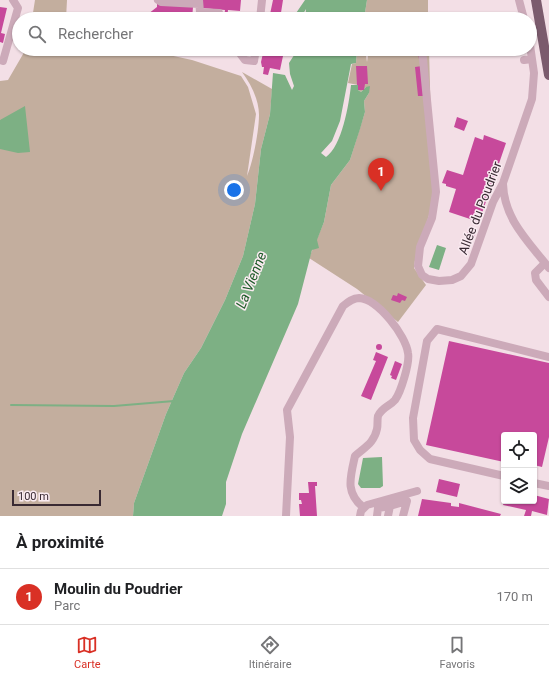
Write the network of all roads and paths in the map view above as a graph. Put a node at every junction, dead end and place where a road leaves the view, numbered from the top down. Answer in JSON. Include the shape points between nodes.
{"nodes":[{"id":1,"x":13,"y":0,"type":"edge"},
{"id":2,"x":158,"y":0,"type":"edge"},
{"id":3,"x":262,"y":0,"type":"edge"},
{"id":4,"x":519,"y":0,"type":"edge"},
{"id":5,"x":536,"y":0,"type":"edge"},
{"id":6,"x":199,"y":2,"type":"edge"},
{"id":7,"x":20,"y":4,"type":"edge"},
{"id":8,"x":200,"y":12,"type":"edge"},
{"id":9,"x":261,"y":12,"type":"edge"},
{"id":10,"x":522,"y":12,"type":"edge"},
{"id":11,"x":12,"y":31,"type":"edge"},
{"id":12,"x":242,"y":56,"type":"edge"},
{"id":13,"x":255,"y":56,"type":"edge"},
{"id":14,"x":423,"y":56,"type":"edge"},
{"id":15,"x":528,"y":56,"type":"edge"},
{"id":16,"x":3,"y":61,"type":"dead end"},
{"id":17,"x":549,"y":75,"type":"edge"},
{"id":18,"x":503,"y":183,"type":"junction"},
{"id":19,"x":547,"y":266,"type":"edge"},
{"id":20,"x":549,"y":297,"type":"edge"},
{"id":21,"x":549,"y":357,"type":"edge"},
{"id":22,"x":501,"y":475,"type":"edge"},
{"id":23,"x":537,"y":484,"type":"edge"},
{"id":24,"x":549,"y":486,"type":"edge"},
{"id":25,"x":417,"y":491,"type":"dead end"},
{"id":26,"x":390,"y":506,"type":"junction"},
{"id":27,"x":364,"y":508,"type":"junction"},
{"id":28,"x":286,"y":516,"type":"edge"},
{"id":29,"x":360,"y":516,"type":"edge"},
{"id":30,"x":377,"y":516,"type":"edge"},
{"id":31,"x":388,"y":516,"type":"edge"},
{"id":32,"x":403,"y":516,"type":"edge"}],
"edges":[{"from":1,"to":7,"type":"street"},
{"from":2,"to":6,"type":"street"},
{"from":3,"to":9,"type":"street"},
{"from":4,"to":10,"type":"street"},
{"from":5,"to":17,"type":"main road"},
{"from":6,"to":8,"type":"street"},
{"from":11,"to":16,"type":"street"},
{"from":12,"to":13,"type":"street","via":[[245,60],[254,61]]},
{"from":14,"to":18,"type":"street","name":"Allée du Poudrier","via":[[436,192],[432,218],[420,247],[418,266],[422,274],[428,279],[439,281],[461,276],[471,264],[493,202]]},
{"from":15,"to":18,"type":"street","name":"Allée du Poudrier","via":[[534,73],[532,98]]},
{"from":18,"to":19,"type":"street","via":[[504,199],[511,218]]},
{"from":19,"to":20,"type":"street","via":[[535,273],[536,280]]},
{"from":21,"to":22,"type":"street","via":[[437,329],[428,341],[413,418],[414,440],[430,459]]},
{"from":23,"to":24,"type":"street"},
{"from":25,"to":27,"type":"street"},
{"from":26,"to":30,"type":"street","via":[[378,508]]},
{"from":26,"to":31,"type":"street"},
{"from":26,"to":32,"type":"street","via":[[407,501]]},
{"from":27,"to":28,"type":"street","via":[[354,499],[350,488],[355,456],[372,442],[378,417],[384,407],[395,400],[405,373],[408,354],[396,326],[376,305],[358,298],[343,306],[287,410],[290,437]]},
{"from":27,"to":29,"type":"street"}]}
